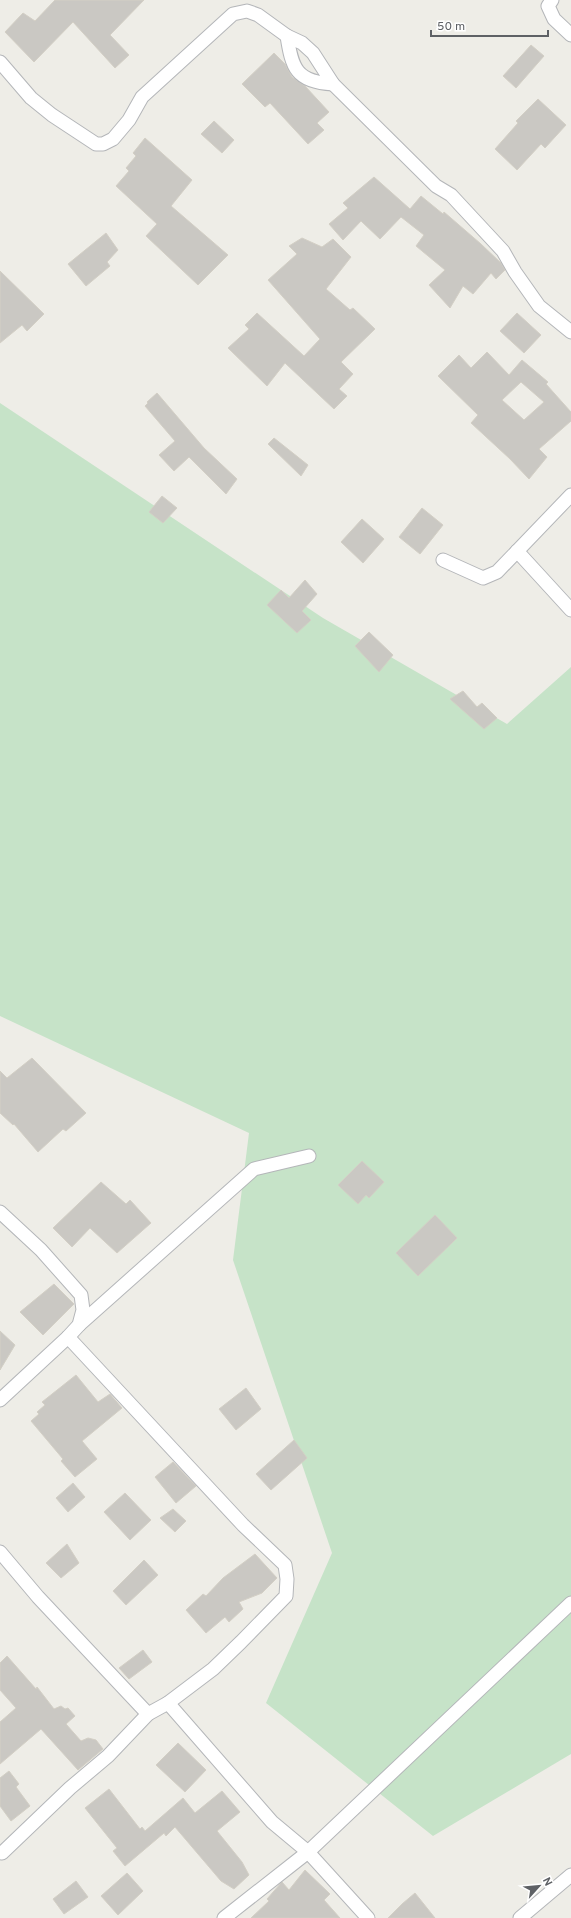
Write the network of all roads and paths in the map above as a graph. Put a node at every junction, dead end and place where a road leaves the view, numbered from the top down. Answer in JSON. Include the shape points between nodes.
{"nodes":[{"id":1,"x":248,"y":0,"type":"edge"},
{"id":2,"x":547,"y":2,"type":"edge"},
{"id":3,"x":233,"y":14,"type":"junction"},
{"id":4,"x":571,"y":35,"type":"edge"},
{"id":5,"x":287,"y":36,"type":"junction"},
{"id":6,"x":0,"y":62,"type":"edge"},
{"id":7,"x":333,"y":84,"type":"junction"},
{"id":8,"x":571,"y":332,"type":"edge"},
{"id":9,"x":571,"y":495,"type":"edge"},
{"id":10,"x":517,"y":551,"type":"junction"},
{"id":11,"x":443,"y":560,"type":"dead end"},
{"id":12,"x":571,"y":610,"type":"edge"},
{"id":13,"x":309,"y":1156,"type":"dead end"},
{"id":14,"x":0,"y":1212,"type":"edge"},
{"id":15,"x":79,"y":1325,"type":"junction"},
{"id":16,"x":68,"y":1337,"type":"junction"},
{"id":17,"x":0,"y":1400,"type":"edge"},
{"id":18,"x":0,"y":1552,"type":"edge"},
{"id":19,"x":571,"y":1603,"type":"edge"},
{"id":20,"x":168,"y":1703,"type":"junction"},
{"id":21,"x":148,"y":1714,"type":"junction"},
{"id":22,"x":308,"y":1852,"type":"junction"},
{"id":23,"x":1,"y":1853,"type":"edge"},
{"id":24,"x":571,"y":1875,"type":"edge"},
{"id":25,"x":224,"y":1918,"type":"edge"},
{"id":26,"x":368,"y":1918,"type":"edge"},
{"id":27,"x":520,"y":1918,"type":"edge"}],
"edges":[{"from":1,"to":3,"type":"street"},
{"from":2,"to":4,"type":"street","via":[[554,19]]},
{"from":3,"to":5,"type":"street","via":[[247,11],[258,15]]},
{"from":3,"to":6,"type":"street","via":[[142,97],[129,120],[113,139],[103,144],[96,144],[52,115],[31,98]]},
{"from":5,"to":7,"type":"street","via":[[302,43],[313,53]]},
{"from":5,"to":7,"type":"street","via":[[291,60],[299,74],[318,83]]},
{"from":7,"to":8,"type":"street","via":[[436,186],[451,196],[504,252],[539,306]]},
{"from":9,"to":10,"type":"street"},
{"from":10,"to":11,"type":"street","via":[[497,572],[483,578]]},
{"from":10,"to":12,"type":"street"},
{"from":13,"to":15,"type":"street","via":[[254,1169]]},
{"from":14,"to":15,"type":"street","via":[[41,1250],[81,1295],[84,1310]]},
{"from":15,"to":16,"type":"street"},
{"from":16,"to":17,"type":"street"},
{"from":16,"to":20,"type":"street","via":[[243,1525],[285,1565],[286,1596],[213,1669]]},
{"from":18,"to":21,"type":"street","via":[[38,1597]]},
{"from":19,"to":22,"type":"street"},
{"from":20,"to":21,"type":"street"},
{"from":20,"to":22,"type":"street","via":[[272,1822]]},
{"from":21,"to":23,"type":"street","via":[[108,1756]]},
{"from":22,"to":25,"type":"street"},
{"from":22,"to":26,"type":"street"},
{"from":24,"to":27,"type":"street"}]}
